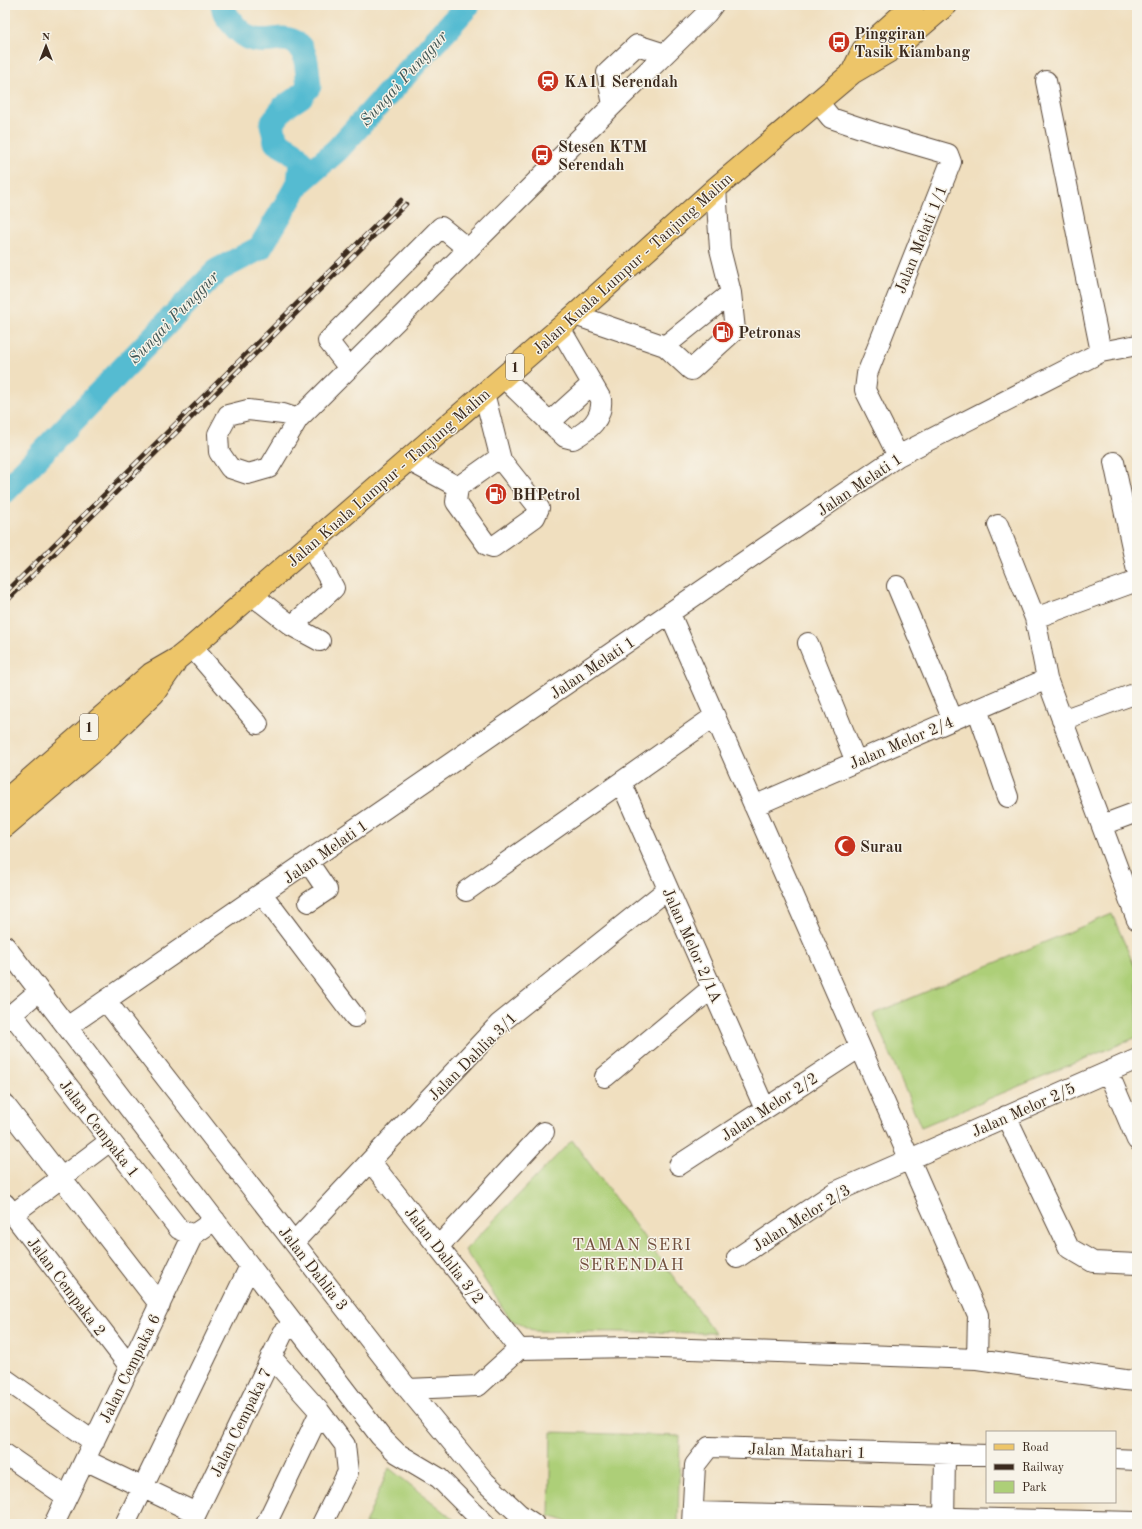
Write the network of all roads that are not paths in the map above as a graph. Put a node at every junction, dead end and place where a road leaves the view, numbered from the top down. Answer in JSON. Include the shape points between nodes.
{"nodes":[{"id":1,"x":713,"y":5,"type":"edge"},
{"id":2,"x":913,"y":5,"type":"edge"},
{"id":3,"x":946,"y":5,"type":"edge"},
{"id":4,"x":665,"y":54,"type":"junction"},
{"id":5,"x":852,"y":73,"type":"junction"},
{"id":6,"x":1046,"y":81,"type":"dead end"},
{"id":7,"x":818,"y":102,"type":"junction"},
{"id":8,"x":613,"y":105,"type":"junction"},
{"id":9,"x":716,"y":188,"type":"junction"},
{"id":10,"x":468,"y":249,"type":"junction"},
{"id":11,"x":731,"y":293,"type":"junction"},
{"id":12,"x":567,"y":322,"type":"junction"},
{"id":13,"x":1137,"y":345,"type":"edge"},
{"id":14,"x":666,"y":346,"type":"junction"},
{"id":15,"x":1101,"y":352,"type":"junction"},
{"id":16,"x":349,"y":368,"type":"junction"},
{"id":17,"x":503,"y":377,"type":"junction"},
{"id":18,"x":592,"y":384,"type":"junction"},
{"id":19,"x":484,"y":393,"type":"junction"},
{"id":20,"x":298,"y":419,"type":"dead end"},
{"id":21,"x":549,"y":423,"type":"junction"},
{"id":22,"x":898,"y":456,"type":"junction"},
{"id":23,"x":408,"y":460,"type":"junction"},
{"id":24,"x":501,"y":460,"type":"junction"},
{"id":25,"x":1114,"y":462,"type":"dead end"},
{"id":26,"x":458,"y":487,"type":"junction"},
{"id":27,"x":998,"y":525,"type":"dead end"},
{"id":28,"x":310,"y":545,"type":"junction"},
{"id":29,"x":1137,"y":571,"type":"edge"},
{"id":30,"x":1137,"y":581,"type":"edge"},
{"id":31,"x":897,"y":586,"type":"dead end"},
{"id":32,"x":252,"y":595,"type":"junction"},
{"id":33,"x":670,"y":614,"type":"junction"},
{"id":34,"x":1035,"y":618,"type":"junction"},
{"id":35,"x":292,"y":626,"type":"junction"},
{"id":36,"x":320,"y":641,"type":"dead end"},
{"id":37,"x":808,"y":643,"type":"dead end"},
{"id":38,"x":184,"y":653,"type":"junction"},
{"id":39,"x":1047,"y":679,"type":"junction"},
{"id":40,"x":1137,"y":693,"type":"edge"},
{"id":41,"x":977,"y":709,"type":"junction"},
{"id":42,"x":715,"y":716,"type":"junction"},
{"id":43,"x":953,"y":720,"type":"junction"},
{"id":44,"x":1062,"y":720,"type":"junction"},
{"id":45,"x":258,"y":724,"type":"dead end"},
{"id":46,"x":856,"y":762,"type":"junction"},
{"id":47,"x":621,"y":782,"type":"junction"},
{"id":48,"x":1008,"y":797,"type":"dead end"},
{"id":49,"x":5,"y":801,"type":"edge"},
{"id":50,"x":754,"y":806,"type":"junction"},
{"id":51,"x":1137,"y":812,"type":"edge"},
{"id":52,"x":1102,"y":825,"type":"junction"},
{"id":53,"x":5,"y":826,"type":"edge"},
{"id":54,"x":308,"y":862,"type":"junction"},
{"id":55,"x":668,"y":889,"type":"junction"},
{"id":56,"x":466,"y":891,"type":"dead end"},
{"id":57,"x":262,"y":894,"type":"junction"},
{"id":58,"x":309,"y":902,"type":"dead end"},
{"id":59,"x":1137,"y":920,"type":"edge"},
{"id":60,"x":5,"y":946,"type":"edge"},
{"id":61,"x":712,"y":988,"type":"junction"},
{"id":62,"x":39,"y":991,"type":"junction"},
{"id":63,"x":106,"y":1001,"type":"junction"},
{"id":64,"x":8,"y":1017,"type":"edge"},
{"id":65,"x":356,"y":1017,"type":"dead end"},
{"id":66,"x":67,"y":1027,"type":"junction"},
{"id":67,"x":860,"y":1047,"type":"junction"},
{"id":68,"x":1137,"y":1059,"type":"edge"},
{"id":69,"x":1108,"y":1072,"type":"junction"},
{"id":70,"x":605,"y":1077,"type":"dead end"},
{"id":71,"x":5,"y":1105,"type":"edge"},
{"id":72,"x":765,"y":1109,"type":"junction"},
{"id":73,"x":1006,"y":1116,"type":"junction"},
{"id":74,"x":544,"y":1132,"type":"dead end"},
{"id":75,"x":1137,"y":1140,"type":"edge"},
{"id":76,"x":110,"y":1141,"type":"junction"},
{"id":77,"x":909,"y":1159,"type":"junction"},
{"id":78,"x":370,"y":1161,"type":"junction"},
{"id":79,"x":679,"y":1165,"type":"dead end"},
{"id":80,"x":61,"y":1178,"type":"junction"},
{"id":81,"x":9,"y":1209,"type":"edge"},
{"id":82,"x":215,"y":1220,"type":"junction"},
{"id":83,"x":194,"y":1235,"type":"junction"},
{"id":84,"x":294,"y":1242,"type":"junction"},
{"id":85,"x":438,"y":1247,"type":"junction"},
{"id":86,"x":737,"y":1258,"type":"dead end"},
{"id":87,"x":1137,"y":1264,"type":"edge"},
{"id":88,"x":250,"y":1266,"type":"junction"},
{"id":89,"x":160,"y":1305,"type":"junction"},
{"id":90,"x":294,"y":1324,"type":"junction"},
{"id":91,"x":519,"y":1349,"type":"junction"},
{"id":92,"x":271,"y":1357,"type":"junction"},
{"id":93,"x":977,"y":1359,"type":"junction"},
{"id":94,"x":130,"y":1367,"type":"junction"},
{"id":95,"x":5,"y":1379,"type":"edge"},
{"id":96,"x":1137,"y":1381,"type":"edge"},
{"id":97,"x":408,"y":1389,"type":"junction"},
{"id":98,"x":320,"y":1412,"type":"junction"},
{"id":99,"x":94,"y":1442,"type":"junction"},
{"id":100,"x":5,"y":1454,"type":"edge"},
{"id":101,"x":945,"y":1454,"type":"junction"},
{"id":102,"x":986,"y":1455,"type":"edge"},
{"id":103,"x":1116,"y":1459,"type":"edge"},
{"id":104,"x":85,"y":1460,"type":"junction"},
{"id":105,"x":1137,"y":1460,"type":"edge"},
{"id":106,"x":142,"y":1488,"type":"junction"},
{"id":107,"x":67,"y":1497,"type":"junction"},
{"id":108,"x":693,"y":1518,"type":"edge"},
{"id":109,"x":194,"y":1519,"type":"edge"},
{"id":110,"x":944,"y":1521,"type":"edge"},
{"id":111,"x":1137,"y":1522,"type":"edge"},
{"id":112,"x":54,"y":1524,"type":"edge"},
{"id":113,"x":125,"y":1524,"type":"edge"},
{"id":114,"x":266,"y":1524,"type":"edge"},
{"id":115,"x":322,"y":1524,"type":"edge"},
{"id":116,"x":485,"y":1524,"type":"edge"},
{"id":117,"x":534,"y":1524,"type":"edge"}],
"edges":[{"from":1,"to":4,"type":"street"},
{"from":2,"to":5,"type":"main road","name":"Jalan Kuala Lumpur - Tanjung Malim","number":"1","via":[[863,50]]},
{"from":3,"to":5,"type":"main road","name":"Jalan Kuala Lumpur - Tanjung Malim","number":"1","via":[[898,46]]},
{"from":4,"to":8,"type":"street"},
{"from":4,"to":8,"type":"street","via":[[636,45],[607,73]]},
{"from":5,"to":7,"type":"main road","name":"Jalan Kuala Lumpur - Tanjung Malim","number":"1"},
{"from":6,"to":15,"type":"street"},
{"from":7,"to":9,"type":"main road","name":"Jalan Kuala Lumpur - Tanjung Malim","number":"1"},
{"from":7,"to":22,"type":"street","name":"Jalan Melati 1/1","via":[[831,118],[948,154],[951,162],[867,374],[865,390]]},
{"from":8,"to":10,"type":"street"},
{"from":9,"to":11,"type":"street","via":[[720,249]]},
{"from":9,"to":12,"type":"main road","name":"Jalan Kuala Lumpur - Tanjung Malim","number":"1"},
{"from":10,"to":16,"type":"street"},
{"from":10,"to":16,"type":"street","via":[[441,227],[328,341]]},
{"from":11,"to":14,"type":"street"},
{"from":11,"to":14,"type":"street","via":[[735,330],[691,370]]},
{"from":12,"to":14,"type":"street"},
{"from":12,"to":17,"type":"main road","name":"Jalan Kuala Lumpur - Tanjung Malim","number":"1"},
{"from":12,"to":18,"type":"street"},
{"from":13,"to":15,"type":"street","name":"Jalan Melati 1"},
{"from":15,"to":22,"type":"street","name":"Jalan Melati 1"},
{"from":16,"to":20,"type":"street"},
{"from":17,"to":19,"type":"main road","name":"Jalan Kuala Lumpur - Tanjung Malim","number":"1"},
{"from":17,"to":21,"type":"street"},
{"from":18,"to":21,"type":"street"},
{"from":18,"to":21,"type":"street","via":[[601,399],[602,410],[599,418],[573,439],[565,437]]},
{"from":19,"to":23,"type":"main road","name":"Jalan Kuala Lumpur - Tanjung Malim","number":"1"},
{"from":19,"to":24,"type":"street"},
{"from":22,"to":33,"type":"street","name":"Jalan Melati 1"},
{"from":23,"to":26,"type":"street"},
{"from":23,"to":28,"type":"main road","name":"Jalan Kuala Lumpur - Tanjung Malim","number":"1"},
{"from":24,"to":26,"type":"street","via":[[496,460]]},
{"from":24,"to":26,"type":"street","via":[[539,508],[535,517],[493,547],[487,545],[456,502]]},
{"from":25,"to":29,"type":"street"},
{"from":27,"to":34,"type":"street"},
{"from":28,"to":32,"type":"main road","name":"Jalan Kuala Lumpur - Tanjung Malim","number":"1"},
{"from":28,"to":35,"type":"street","via":[[334,588]]},
{"from":30,"to":34,"type":"street"},
{"from":31,"to":43,"type":"street"},
{"from":32,"to":35,"type":"street"},
{"from":32,"to":38,"type":"main road","name":"Jalan Kuala Lumpur - Tanjung Malim","number":"1"},
{"from":33,"to":42,"type":"street"},
{"from":33,"to":54,"type":"street","name":"Jalan Melati 1"},
{"from":34,"to":39,"type":"street"},
{"from":35,"to":36,"type":"street"},
{"from":37,"to":46,"type":"street"},
{"from":38,"to":45,"type":"street"},
{"from":38,"to":49,"type":"main road","name":"Jalan Kuala Lumpur - Tanjung Malim","number":"1","via":[[151,674]]},
{"from":38,"to":53,"type":"main road","name":"Jalan Kuala Lumpur - Tanjung Malim","number":"1","via":[[154,694],[99,746]]},
{"from":39,"to":41,"type":"street","name":"Jalan Melor 2/4"},
{"from":39,"to":44,"type":"street"},
{"from":40,"to":44,"type":"street"},
{"from":41,"to":43,"type":"street","name":"Jalan Melor 2/4"},
{"from":41,"to":48,"type":"street"},
{"from":42,"to":47,"type":"street"},
{"from":42,"to":50,"type":"street"},
{"from":43,"to":46,"type":"street","name":"Jalan Melor 2/4"},
{"from":44,"to":52,"type":"street"},
{"from":46,"to":50,"type":"street","name":"Jalan Melor 2/4"},
{"from":47,"to":55,"type":"street","name":"Jalan Melor 2/1A"},
{"from":47,"to":56,"type":"street"},
{"from":50,"to":67,"type":"street"},
{"from":51,"to":52,"type":"street"},
{"from":52,"to":59,"type":"street"},
{"from":54,"to":57,"type":"street","name":"Jalan Melati 1"},
{"from":54,"to":58,"type":"street","via":[[326,890]]},
{"from":55,"to":61,"type":"street","name":"Jalan Melor 2/1A"},
{"from":55,"to":78,"type":"street","name":"Jalan Dahlia 3/1","via":[[499,1024]]},
{"from":57,"to":63,"type":"street","name":"Jalan Melati 1"},
{"from":57,"to":65,"type":"street"},
{"from":60,"to":62,"type":"street"},
{"from":61,"to":70,"type":"street"},
{"from":61,"to":72,"type":"street","name":"Jalan Melor 2/1A"},
{"from":62,"to":64,"type":"street"},
{"from":62,"to":66,"type":"street"},
{"from":63,"to":66,"type":"street","name":"Jalan Melati 1"},
{"from":63,"to":84,"type":"street","name":"Jalan Dahlia 3"},
{"from":64,"to":76,"type":"street","name":"Jalan Cempaka 1"},
{"from":66,"to":82,"type":"street"},
{"from":67,"to":72,"type":"street","name":"Jalan Melor 2/2"},
{"from":67,"to":77,"type":"street"},
{"from":68,"to":69,"type":"street","name":"Jalan Melor 2/5"},
{"from":69,"to":73,"type":"street","name":"Jalan Melor 2/5"},
{"from":69,"to":75,"type":"street"},
{"from":71,"to":80,"type":"street"},
{"from":72,"to":79,"type":"street","name":"Jalan Melor 2/2"},
{"from":73,"to":77,"type":"street","name":"Jalan Melor 2/5"},
{"from":73,"to":87,"type":"street","via":[[1068,1248],[1093,1262]]},
{"from":74,"to":85,"type":"street"},
{"from":76,"to":80,"type":"street"},
{"from":76,"to":83,"type":"street","name":"Jalan Cempaka 1","via":[[179,1228]]},
{"from":77,"to":86,"type":"street","name":"Jalan Melor 2/3","via":[[835,1192]]},
{"from":77,"to":93,"type":"street","via":[[978,1315]]},
{"from":78,"to":84,"type":"street","name":"Jalan Dahlia 3/1"},
{"from":78,"to":85,"type":"street","name":"Jalan Dahlia 3/2"},
{"from":80,"to":81,"type":"street"},
{"from":80,"to":89,"type":"street"},
{"from":81,"to":94,"type":"street","name":"Jalan Cempaka 2"},
{"from":82,"to":83,"type":"street","name":"Jalan Cempaka 6"},
{"from":82,"to":88,"type":"street"},
{"from":83,"to":89,"type":"street","name":"Jalan Cempaka 6"},
{"from":84,"to":97,"type":"street","name":"Jalan Dahlia 3"},
{"from":85,"to":91,"type":"street","name":"Jalan Dahlia 3/2"},
{"from":88,"to":90,"type":"street"},
{"from":88,"to":106,"type":"street"},
{"from":89,"to":94,"type":"street","name":"Jalan Cempaka 6"},
{"from":90,"to":92,"type":"street","name":"Jalan Cempaka 7","via":[[283,1333]]},
{"from":90,"to":116,"type":"street","via":[[380,1436],[397,1454],[439,1478]]},
{"from":91,"to":93,"type":"street","via":[[634,1347]]},
{"from":91,"to":97,"type":"street","via":[[478,1386]]},
{"from":92,"to":98,"type":"street"},
{"from":92,"to":109,"type":"street","name":"Jalan Cempaka 7"},
{"from":93,"to":96,"type":"street"},
{"from":94,"to":99,"type":"street","name":"Jalan Cempaka 6"},
{"from":95,"to":99,"type":"street"},
{"from":97,"to":117,"type":"street","name":"Jalan Dahlia 3","via":[[485,1482],[519,1514]]},
{"from":98,"to":114,"type":"street"},
{"from":98,"to":115,"type":"street","via":[[344,1445],[348,1472]]},
{"from":99,"to":104,"type":"street","name":"Jalan Cempaka 6"},
{"from":100,"to":107,"type":"street"},
{"from":101,"to":102,"type":"street","name":"Jalan Matahari 1"},
{"from":101,"to":108,"type":"street","name":"Jalan Matahari 1","via":[[709,1447],[695,1465]]},
{"from":101,"to":110,"type":"street"},
{"from":103,"to":105,"type":"street"},
{"from":104,"to":106,"type":"street"},
{"from":104,"to":107,"type":"street","name":"Jalan Cempaka 6"},
{"from":106,"to":109,"type":"street"},
{"from":106,"to":113,"type":"street"},
{"from":107,"to":112,"type":"street","name":"Jalan Cempaka 6"},
{"from":108,"to":110,"type":"street"},
{"from":110,"to":111,"type":"street"}]}
